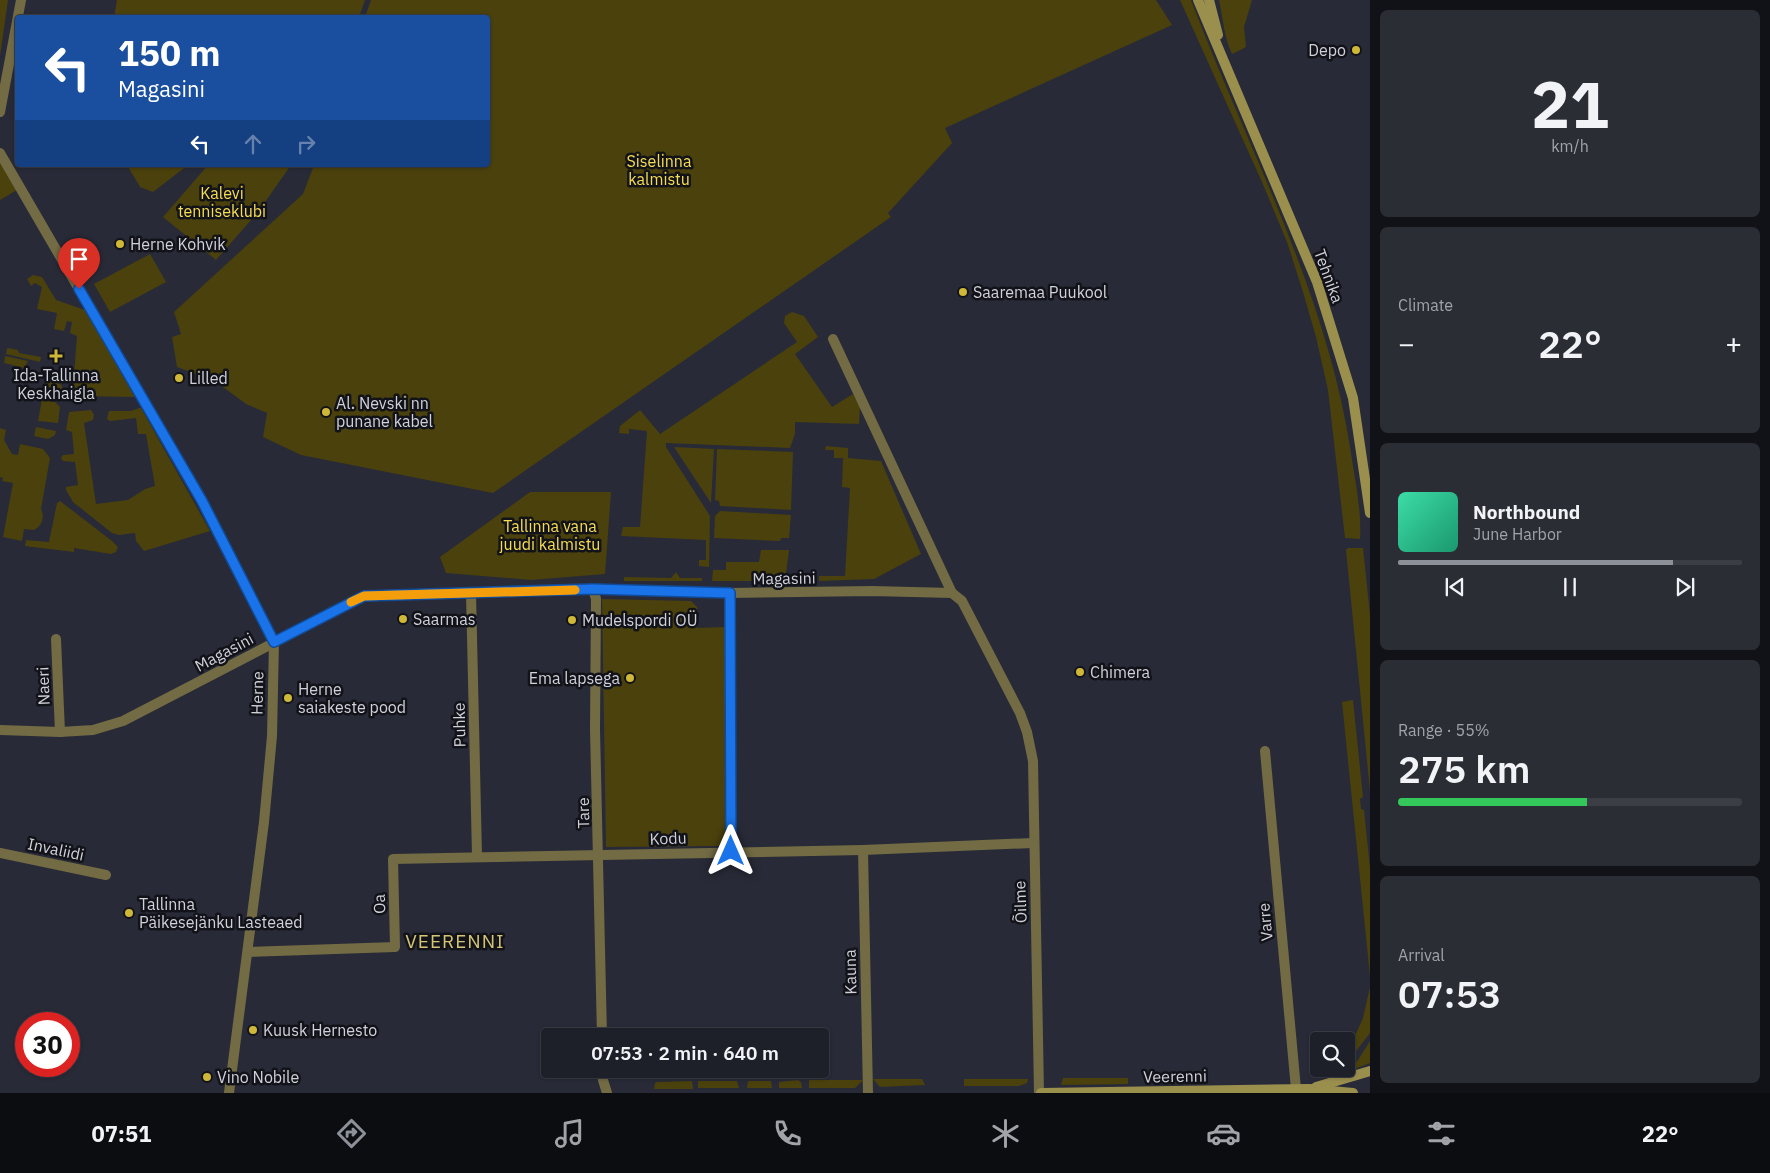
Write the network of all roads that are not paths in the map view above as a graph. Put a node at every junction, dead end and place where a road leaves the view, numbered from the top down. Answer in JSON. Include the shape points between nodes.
{"nodes":[{"id":1,"x":21,"y":0,"type":"edge"},
{"id":2,"x":1198,"y":0,"type":"edge"},
{"id":3,"x":1209,"y":0,"type":"edge"},
{"id":4,"x":18,"y":15,"type":"edge"},
{"id":5,"x":15,"y":32,"type":"edge"},
{"id":6,"x":1224,"y":60,"type":"junction"},
{"id":7,"x":0,"y":112,"type":"edge"},
{"id":8,"x":0,"y":153,"type":"edge"},
{"id":9,"x":833,"y":339,"type":"dead end"},
{"id":10,"x":1361,"y":444,"type":"junction"},
{"id":11,"x":1370,"y":457,"type":"edge"},
{"id":12,"x":1370,"y":513,"type":"edge"},
{"id":13,"x":593,"y":589,"type":"junction"},
{"id":14,"x":471,"y":593,"type":"junction"},
{"id":15,"x":730,"y":593,"type":"junction"},
{"id":16,"x":952,"y":594,"type":"junction"},
{"id":17,"x":56,"y":639,"type":"dead end"},
{"id":18,"x":274,"y":642,"type":"junction"},
{"id":19,"x":0,"y":730,"type":"edge"},
{"id":20,"x":60,"y":732,"type":"junction"},
{"id":21,"x":1265,"y":751,"type":"dead end"},
{"id":22,"x":1034,"y":843,"type":"junction"},
{"id":23,"x":863,"y":850,"type":"junction"},
{"id":24,"x":731,"y":851,"type":"junction"},
{"id":25,"x":0,"y":852,"type":"edge"},
{"id":26,"x":477,"y":856,"type":"junction"},
{"id":27,"x":599,"y":856,"type":"junction"},
{"id":28,"x":393,"y":859,"type":"joint"},
{"id":29,"x":106,"y":875,"type":"dead end"},
{"id":30,"x":249,"y":952,"type":"junction"},
{"id":31,"x":602,"y":1028,"type":"edge"},
{"id":32,"x":1370,"y":1071,"type":"edge"},
{"id":33,"x":603,"y":1078,"type":"edge"},
{"id":34,"x":1296,"y":1089,"type":"junction"},
{"id":35,"x":1309,"y":1089,"type":"junction"},
{"id":36,"x":229,"y":1093,"type":"edge"},
{"id":37,"x":607,"y":1093,"type":"edge"},
{"id":38,"x":868,"y":1093,"type":"edge"},
{"id":39,"x":1040,"y":1093,"type":"edge"},
{"id":40,"x":1353,"y":1093,"type":"edge"}],
"edges":[{"from":1,"to":4,"type":"street"},
{"from":2,"to":6,"type":"main road","name":"Tehnika"},
{"from":3,"to":6,"type":"main road","name":"Tehnika"},
{"from":5,"to":7,"type":"street"},
{"from":6,"to":10,"type":"main road","name":"Tehnika","via":[[1317,282],[1353,398]]},
{"from":8,"to":18,"type":"street","name":"Herne","via":[[202,501]]},
{"from":9,"to":16,"type":"street"},
{"from":10,"to":11,"type":"main road"},
{"from":10,"to":12,"type":"main road","name":"Tehnika"},
{"from":13,"to":14,"type":"street","name":"Magasini"},
{"from":13,"to":15,"type":"street","name":"Magasini"},
{"from":13,"to":27,"type":"street","name":"Tare","via":[[596,598],[595,728]]},
{"from":14,"to":18,"type":"street","name":"Magasini","via":[[364,596]]},
{"from":14,"to":26,"type":"street","name":"Puhke"},
{"from":15,"to":16,"type":"street","name":"Magasini","via":[[872,591]]},
{"from":15,"to":24,"type":"street"},
{"from":16,"to":22,"type":"street","name":"Õilme","via":[[962,601],[1027,732],[1033,762]]},
{"from":17,"to":20,"type":"street","name":"Naeri"},
{"from":18,"to":20,"type":"street","name":"Magasini","via":[[123,721],[93,730]]},
{"from":18,"to":30,"type":"street","name":"Herne","via":[[272,736]]},
{"from":19,"to":20,"type":"street","name":"Magasini"},
{"from":21,"to":34,"type":"street","name":"Varre"},
{"from":22,"to":23,"type":"street","name":"Kodu"},
{"from":22,"to":39,"type":"street","name":"Õilme"},
{"from":23,"to":24,"type":"street","name":"Kodu"},
{"from":23,"to":38,"type":"street","name":"Kauna"},
{"from":24,"to":27,"type":"street","name":"Kodu"},
{"from":25,"to":29,"type":"street","name":"Invaliidi"},
{"from":26,"to":27,"type":"street","name":"Kodu"},
{"from":26,"to":28,"type":"street","name":"Kodu"},
{"from":27,"to":31,"type":"street","name":"Tare"},
{"from":28,"to":30,"type":"street","name":"Oa","via":[[395,948]]},
{"from":30,"to":36,"type":"street","name":"Herne"},
{"from":32,"to":35,"type":"main road","name":"Veerenni"},
{"from":33,"to":37,"type":"street"},
{"from":34,"to":35,"type":"main road","name":"Veerenni"},
{"from":34,"to":39,"type":"main road","name":"Veerenni"},
{"from":35,"to":40,"type":"main road","name":"Veerenni"}]}
